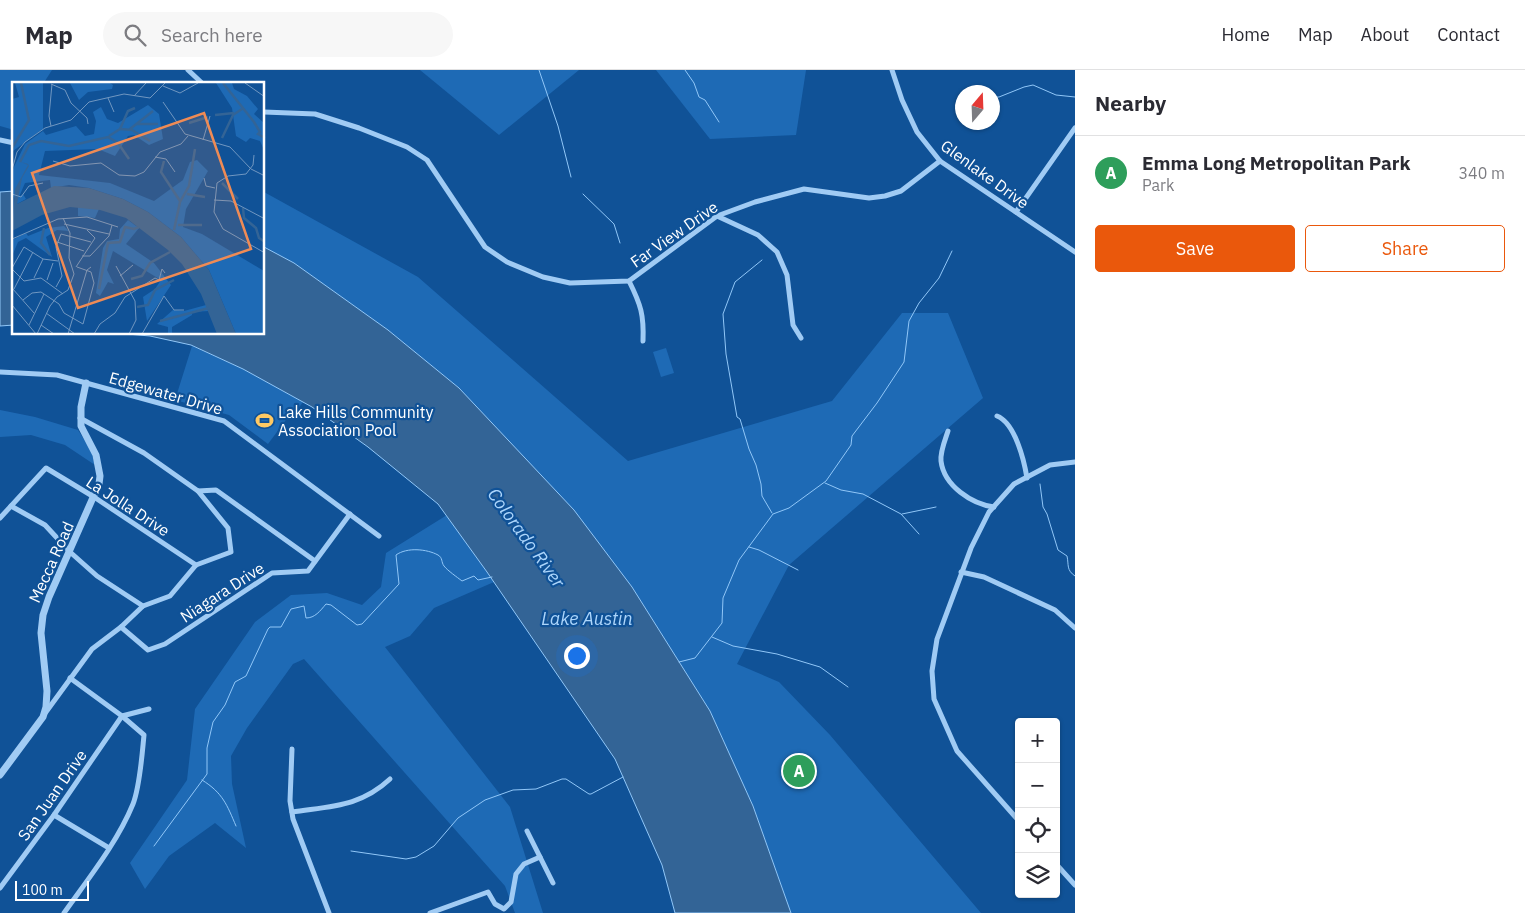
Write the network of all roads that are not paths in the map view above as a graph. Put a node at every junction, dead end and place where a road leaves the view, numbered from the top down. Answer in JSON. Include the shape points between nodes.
{"nodes":[{"id":1,"x":188,"y":70,"type":"edge"},
{"id":2,"x":892,"y":70,"type":"edge"},
{"id":3,"x":201,"y":82,"type":"edge"},
{"id":4,"x":265,"y":112,"type":"edge"},
{"id":5,"x":1075,"y":128,"type":"edge"},
{"id":6,"x":940,"y":161,"type":"junction"},
{"id":7,"x":1016,"y":212,"type":"junction"},
{"id":8,"x":717,"y":216,"type":"junction"},
{"id":9,"x":1075,"y":252,"type":"edge"},
{"id":10,"x":630,"y":281,"type":"junction"},
{"id":11,"x":801,"y":338,"type":"dead end"},
{"id":12,"x":643,"y":341,"type":"dead end"},
{"id":13,"x":0,"y":372,"type":"edge"},
{"id":14,"x":86,"y":383,"type":"junction"},
{"id":15,"x":997,"y":416,"type":"dead end"},
{"id":16,"x":80,"y":418,"type":"junction"},
{"id":17,"x":948,"y":431,"type":"dead end"},
{"id":18,"x":1075,"y":462,"type":"edge"},
{"id":19,"x":1027,"y":478,"type":"junction"},
{"id":20,"x":198,"y":491,"type":"junction"},
{"id":21,"x":94,"y":497,"type":"junction"},
{"id":22,"x":11,"y":506,"type":"junction"},
{"id":23,"x":994,"y":507,"type":"junction"},
{"id":24,"x":350,"y":514,"type":"junction"},
{"id":25,"x":0,"y":518,"type":"edge"},
{"id":26,"x":380,"y":536,"type":"dead end"},
{"id":27,"x":70,"y":552,"type":"junction"},
{"id":28,"x":315,"y":561,"type":"junction"},
{"id":29,"x":196,"y":565,"type":"junction"},
{"id":30,"x":961,"y":572,"type":"junction"},
{"id":31,"x":143,"y":606,"type":"junction"},
{"id":32,"x":121,"y":627,"type":"junction"},
{"id":33,"x":1075,"y":628,"type":"edge"},
{"id":34,"x":70,"y":678,"type":"junction"},
{"id":35,"x":149,"y":709,"type":"dead end"},
{"id":36,"x":122,"y":716,"type":"junction"},
{"id":37,"x":43,"y":717,"type":"junction"},
{"id":38,"x":292,"y":749,"type":"dead end"},
{"id":39,"x":0,"y":775,"type":"edge"},
{"id":40,"x":390,"y":778,"type":"dead end"},
{"id":41,"x":292,"y":812,"type":"junction"},
{"id":42,"x":54,"y":815,"type":"junction"},
{"id":43,"x":1015,"y":816,"type":"edge"},
{"id":44,"x":527,"y":831,"type":"dead end"},
{"id":45,"x":109,"y":848,"type":"junction"},
{"id":46,"x":540,"y":857,"type":"junction"},
{"id":47,"x":1060,"y":868,"type":"edge"},
{"id":48,"x":553,"y":883,"type":"dead end"},
{"id":49,"x":1075,"y":885,"type":"edge"},
{"id":50,"x":0,"y":888,"type":"edge"},
{"id":51,"x":64,"y":913,"type":"edge"},
{"id":52,"x":329,"y":913,"type":"edge"},
{"id":53,"x":430,"y":913,"type":"edge"}],
"edges":[{"from":1,"to":3,"type":"street"},
{"from":2,"to":6,"type":"street","name":"Glenlake Drive","via":[[917,132]]},
{"from":4,"to":10,"type":"street","name":"Far View Drive","via":[[315,114],[407,147],[427,160],[485,247],[507,262],[543,277],[570,283]]},
{"from":5,"to":7,"type":"street"},
{"from":6,"to":7,"type":"street","name":"Glenlake Drive"},
{"from":6,"to":8,"type":"street","name":"Far View Drive","via":[[901,191],[885,196],[868,198],[804,189]]},
{"from":7,"to":9,"type":"street","name":"Glenlake Drive"},
{"from":8,"to":10,"type":"street","name":"Far View Drive"},
{"from":8,"to":11,"type":"street","via":[[758,235],[776,252],[787,275],[793,326]]},
{"from":10,"to":12,"type":"street","via":[[640,301],[644,320]]},
{"from":13,"to":14,"type":"street","name":"Edgewater Drive","via":[[57,375]]},
{"from":14,"to":16,"type":"street"},
{"from":14,"to":24,"type":"street","name":"Edgewater Drive","via":[[224,421]]},
{"from":15,"to":19,"type":"street","via":[[1010,426]]},
{"from":16,"to":20,"type":"street","via":[[144,453]]},
{"from":16,"to":21,"type":"street","name":"Mecca Road","via":[[99,466],[99,484]]},
{"from":17,"to":23,"type":"street","via":[[941,459],[950,482],[984,506]]},
{"from":18,"to":19,"type":"street","via":[[1050,465]]},
{"from":19,"to":23,"type":"street","via":[[1014,484]]},
{"from":20,"to":28,"type":"street","via":[[216,490]]},
{"from":20,"to":29,"type":"street","via":[[228,528],[231,552]]},
{"from":21,"to":22,"type":"street","name":"La Jolla Drive","via":[[46,468]]},
{"from":21,"to":27,"type":"street","name":"Mecca Road"},
{"from":21,"to":29,"type":"street","name":"La Jolla Drive"},
{"from":22,"to":25,"type":"street"},
{"from":22,"to":27,"type":"street","via":[[44,526]]},
{"from":23,"to":30,"type":"street"},
{"from":24,"to":26,"type":"street","name":"Edgewater Drive"},
{"from":24,"to":28,"type":"street","name":"Niagara Drive"},
{"from":27,"to":31,"type":"street","via":[[97,576]]},
{"from":27,"to":37,"type":"street","name":"Mecca Road","via":[[41,624],[47,691]]},
{"from":28,"to":32,"type":"street","name":"Niagara Drive","via":[[308,571],[272,573],[165,644],[148,650]]},
{"from":29,"to":31,"type":"street","via":[[170,596]]},
{"from":30,"to":33,"type":"street","via":[[984,577],[1054,610]]},
{"from":30,"to":43,"type":"street","via":[[937,638],[932,671],[934,699],[957,751]]},
{"from":31,"to":32,"type":"street"},
{"from":32,"to":34,"type":"street","via":[[92,649]]},
{"from":34,"to":36,"type":"street"},
{"from":34,"to":37,"type":"street"},
{"from":35,"to":36,"type":"street"},
{"from":36,"to":42,"type":"street","name":"San Juan Drive"},
{"from":36,"to":45,"type":"street","via":[[144,735],[133,803]]},
{"from":37,"to":39,"type":"street","name":"Mecca Road"},
{"from":38,"to":41,"type":"street"},
{"from":40,"to":41,"type":"street","via":[[378,790],[361,799]]},
{"from":41,"to":52,"type":"street","via":[[295,828]]},
{"from":42,"to":45,"type":"street"},
{"from":42,"to":50,"type":"street","name":"San Juan Drive"},
{"from":44,"to":46,"type":"street"},
{"from":45,"to":51,"type":"street"},
{"from":46,"to":48,"type":"street"},
{"from":46,"to":53,"type":"street","via":[[524,864],[516,874],[510,902],[504,909],[495,904],[488,892]]},
{"from":47,"to":49,"type":"street"}]}
